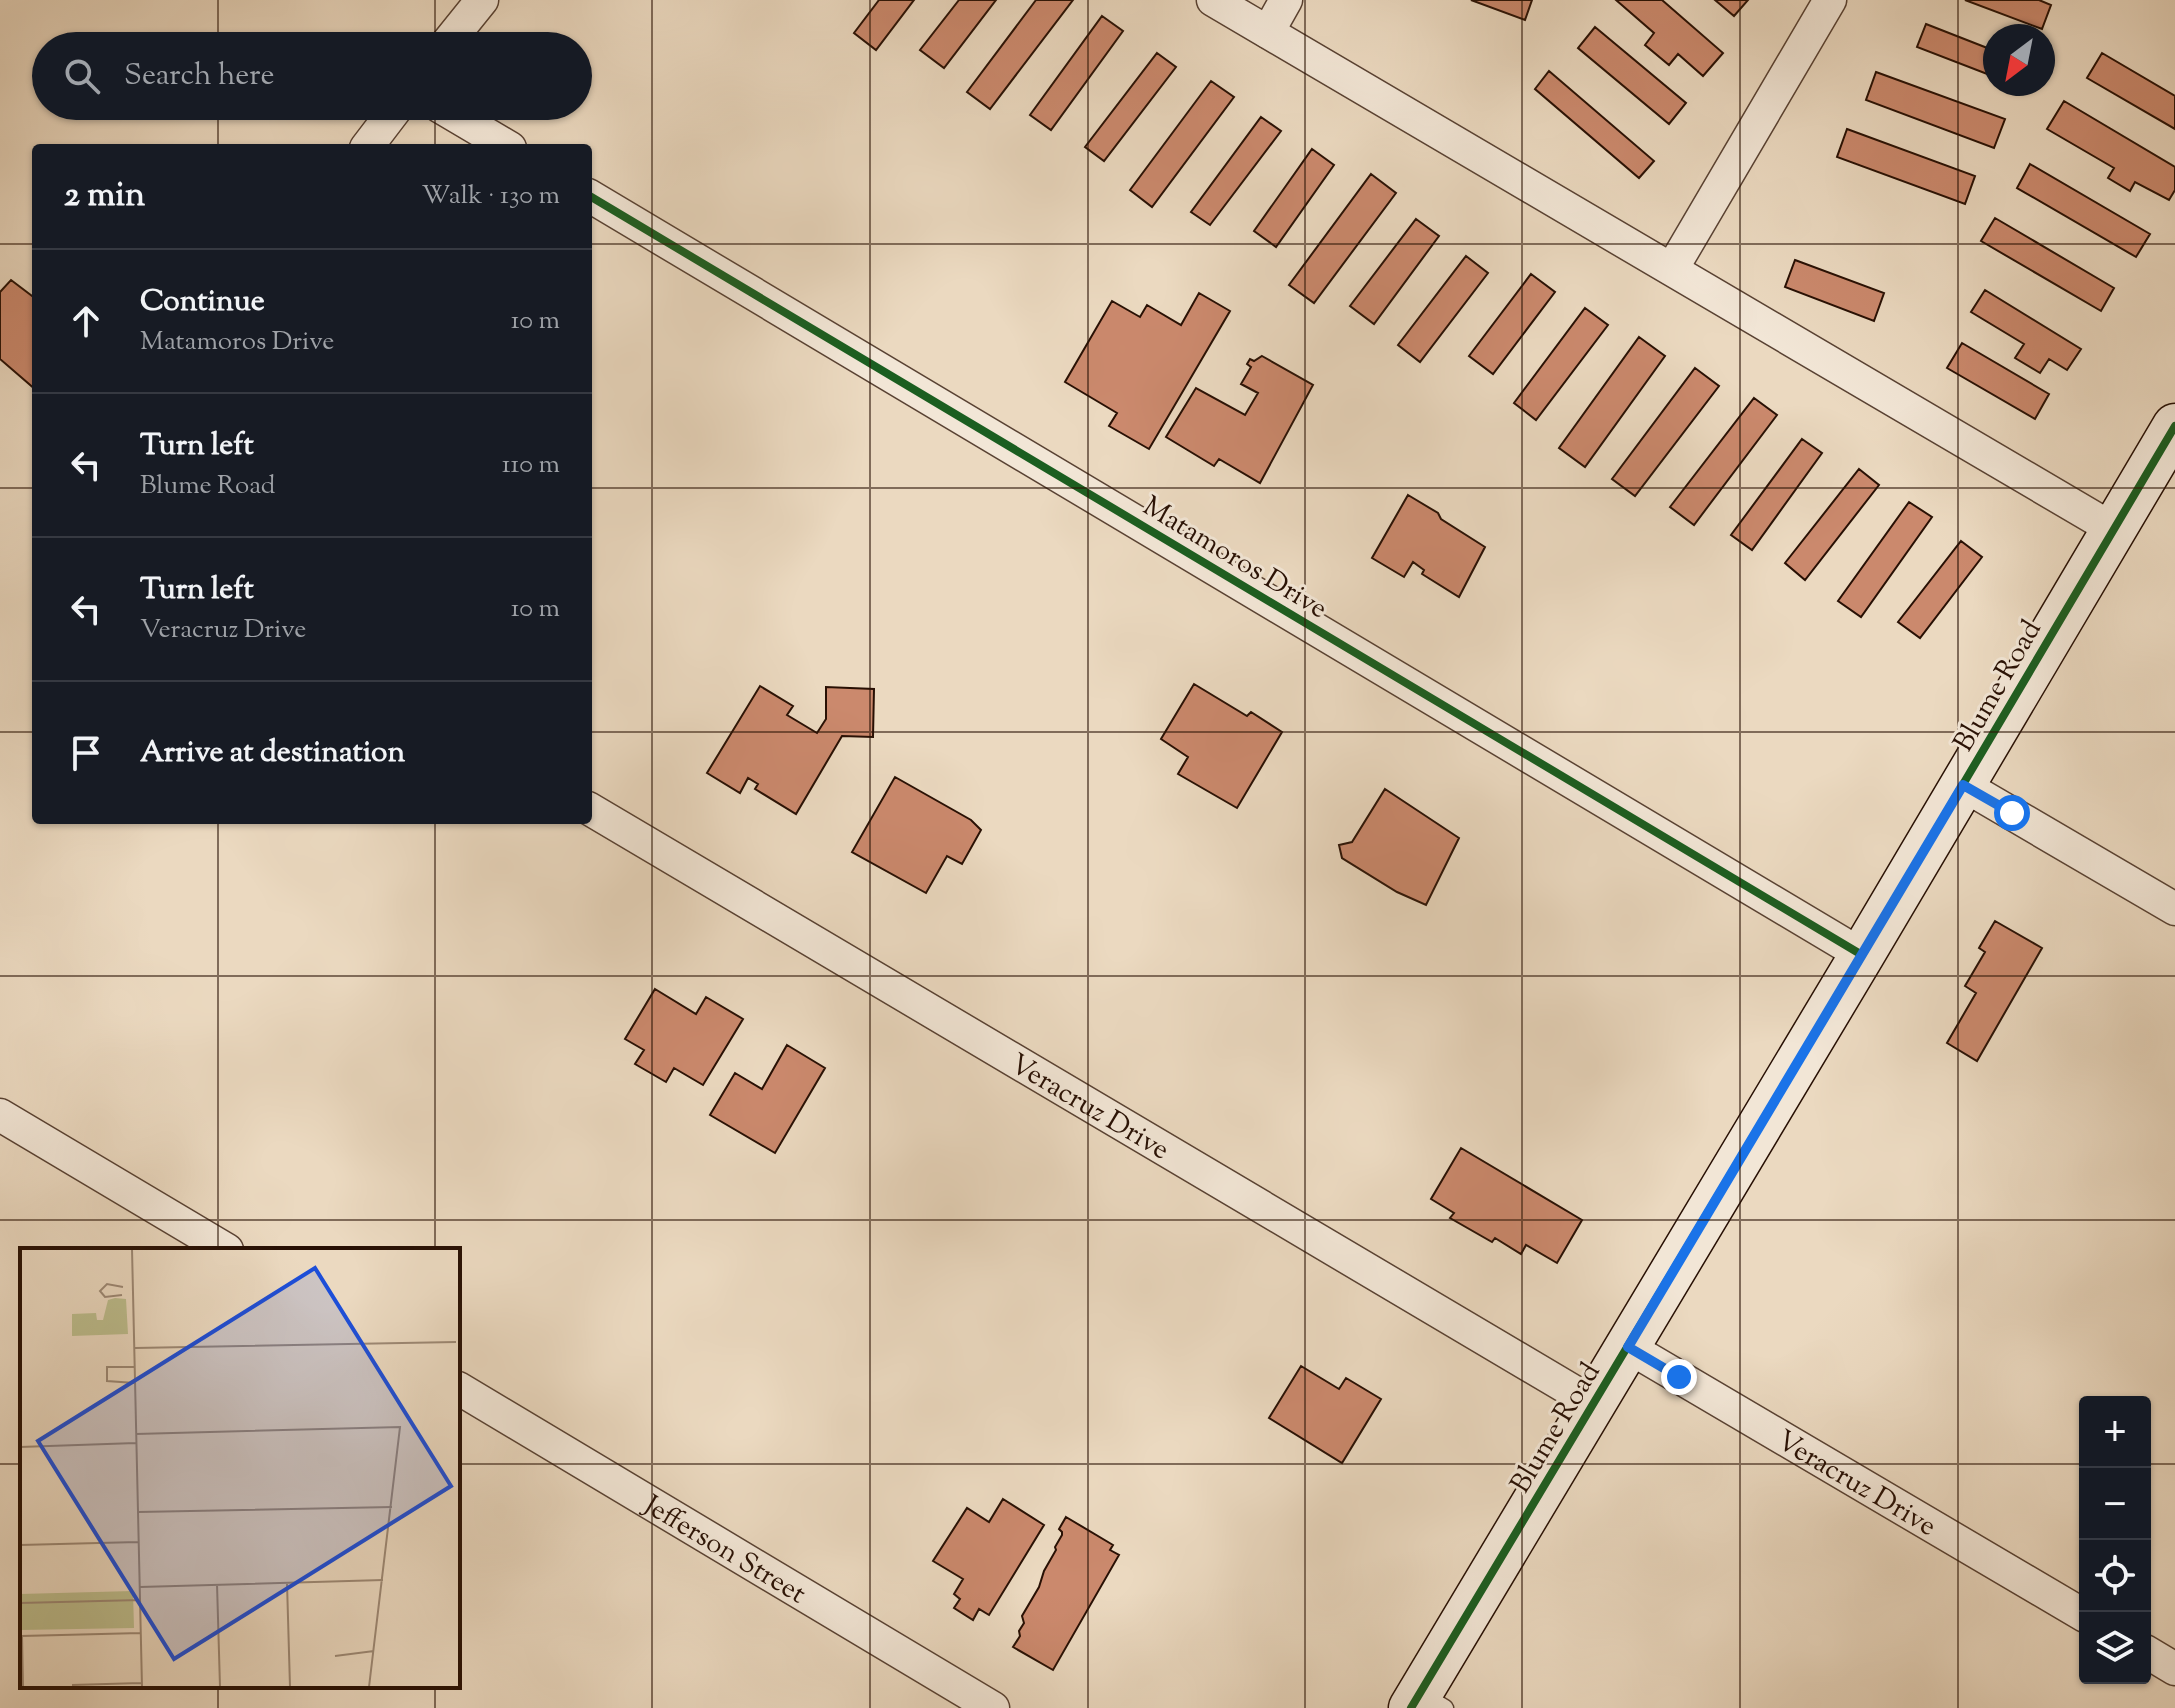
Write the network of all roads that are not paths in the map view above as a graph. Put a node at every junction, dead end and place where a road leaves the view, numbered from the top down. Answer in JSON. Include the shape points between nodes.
{"nodes":[{"id":1,"x":482,"y":0,"type":"edge"},
{"id":2,"x":1213,"y":0,"type":"edge"},
{"id":3,"x":1286,"y":0,"type":"edge"},
{"id":4,"x":1830,"y":0,"type":"edge"},
{"id":5,"x":456,"y":32,"type":"edge"},
{"id":6,"x":1268,"y":32,"type":"junction"},
{"id":7,"x":387,"y":120,"type":"edge"},
{"id":8,"x":463,"y":120,"type":"edge"},
{"id":9,"x":369,"y":144,"type":"edge"},
{"id":10,"x":503,"y":144,"type":"edge"},
{"id":11,"x":592,"y":197,"type":"edge"},
{"id":12,"x":1672,"y":269,"type":"junction"},
{"id":13,"x":2169,"y":448,"type":"edge"},
{"id":14,"x":2113,"y":529,"type":"junction"},
{"id":15,"x":1963,"y":785,"type":"junction"},
{"id":16,"x":592,"y":810,"type":"edge"},
{"id":17,"x":2175,"y":909,"type":"edge"},
{"id":18,"x":1862,"y":955,"type":"junction"},
{"id":19,"x":0,"y":1115,"type":"edge"},
{"id":20,"x":224,"y":1248,"type":"edge"},
{"id":21,"x":1628,"y":1347,"type":"junction"},
{"id":22,"x":460,"y":1389,"type":"edge"},
{"id":23,"x":1593,"y":1403,"type":"junction"},
{"id":24,"x":2079,"y":1612,"type":"edge"},
{"id":25,"x":2151,"y":1655,"type":"edge"},
{"id":26,"x":2175,"y":1669,"type":"edge"},
{"id":27,"x":1426,"y":1703,"type":"edge"},
{"id":28,"x":993,"y":1708,"type":"edge"}],
"edges":[{"from":1,"to":5,"type":"street"},
{"from":2,"to":6,"type":"street"},
{"from":3,"to":6,"type":"street"},
{"from":4,"to":12,"type":"street"},
{"from":6,"to":12,"type":"street"},
{"from":7,"to":9,"type":"street"},
{"from":8,"to":10,"type":"street"},
{"from":11,"to":18,"type":"street","name":"Matamoros Drive"},
{"from":12,"to":14,"type":"street"},
{"from":13,"to":14,"type":"street","name":"Blume Road"},
{"from":14,"to":15,"type":"street","name":"Blume Road"},
{"from":15,"to":17,"type":"street"},
{"from":15,"to":18,"type":"street","name":"Blume Road"},
{"from":16,"to":23,"type":"street","name":"Veracruz Drive"},
{"from":18,"to":21,"type":"street","name":"Blume Road"},
{"from":19,"to":20,"type":"street"},
{"from":21,"to":23,"type":"street","name":"Blume Road"},
{"from":21,"to":24,"type":"street","name":"Veracruz Drive"},
{"from":22,"to":28,"type":"street","name":"Jefferson Street"},
{"from":23,"to":27,"type":"street","name":"Blume Road"},
{"from":25,"to":26,"type":"street"}]}
